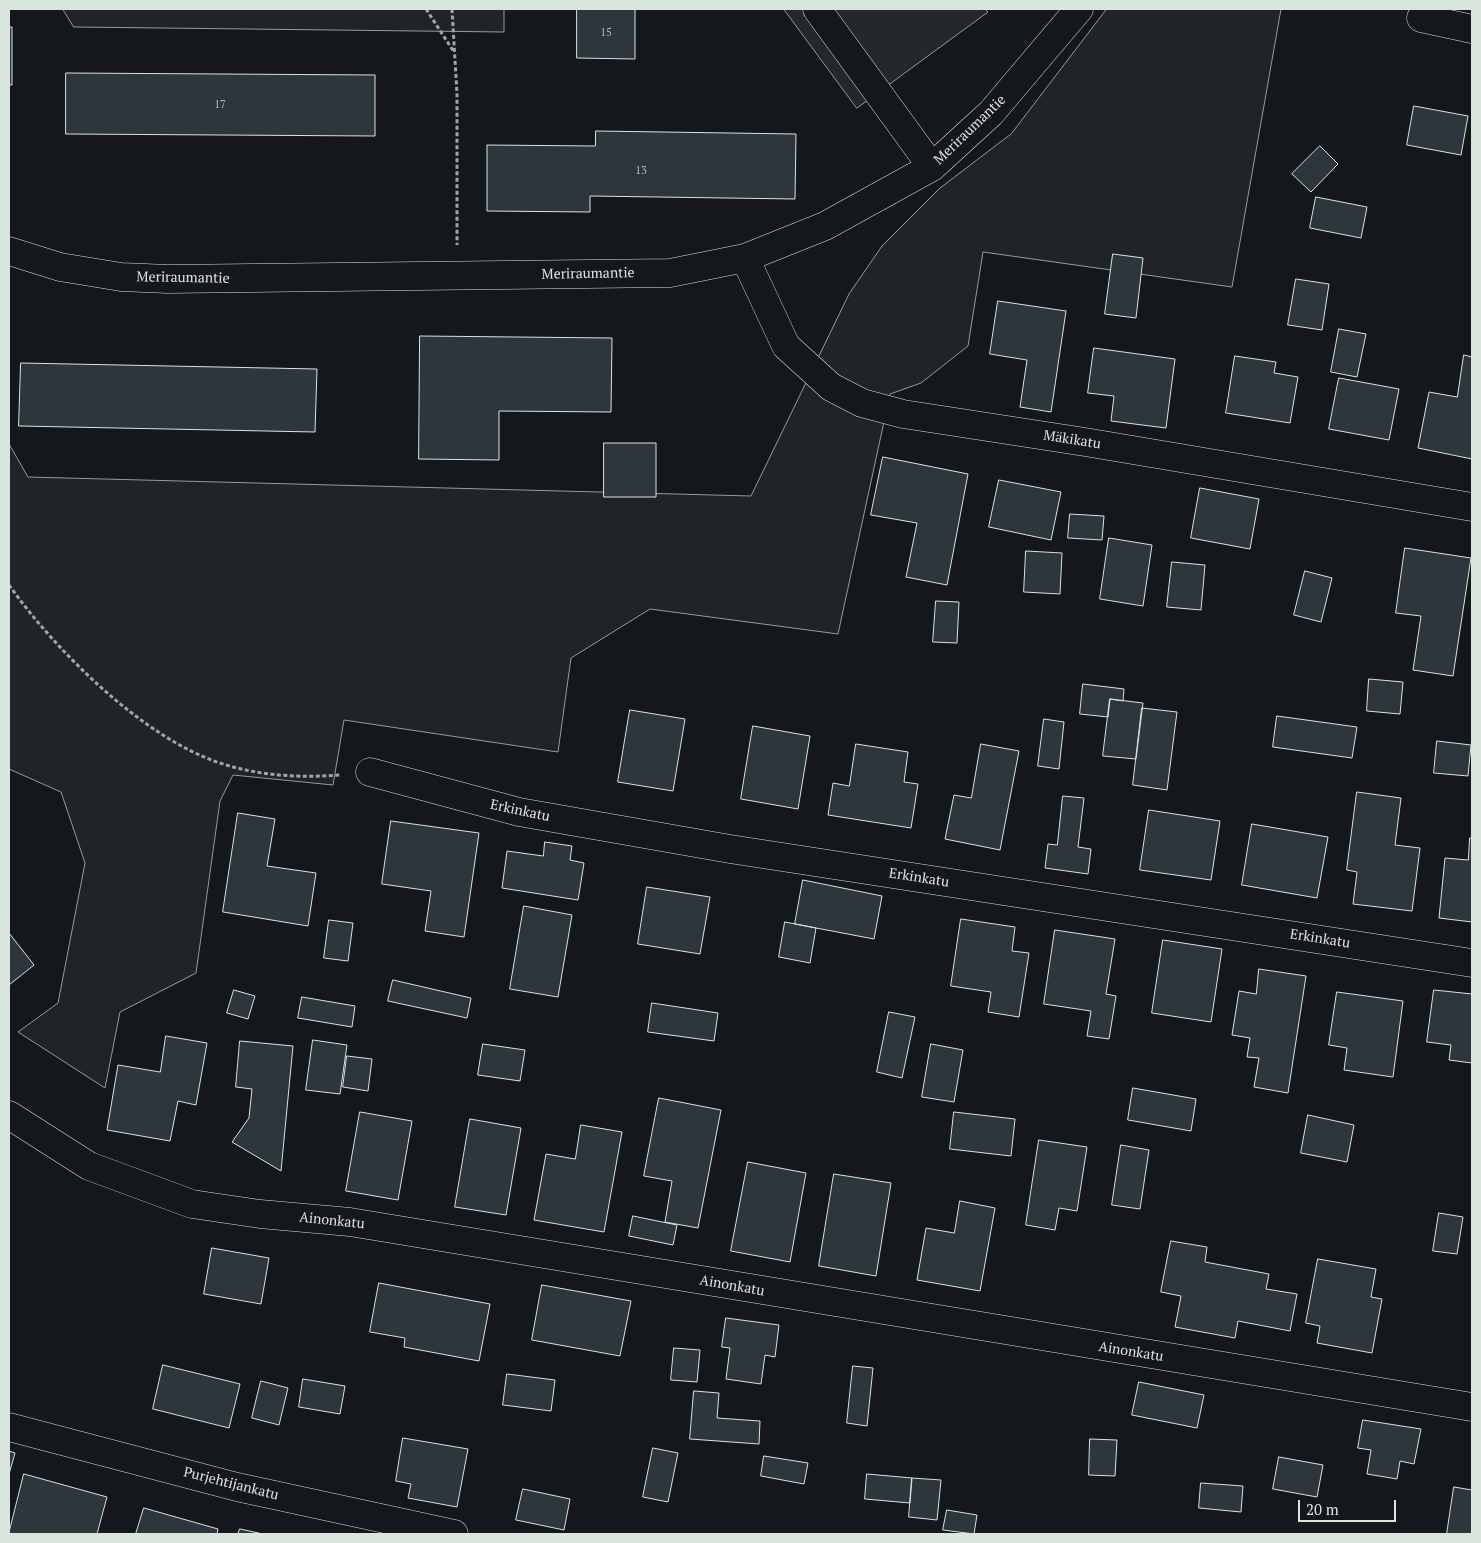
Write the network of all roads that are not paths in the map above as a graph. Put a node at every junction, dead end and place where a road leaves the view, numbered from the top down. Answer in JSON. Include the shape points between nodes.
{"nodes":[{"id":1,"x":817,"y":9,"type":"edge"},
{"id":2,"x":1079,"y":9,"type":"edge"},
{"id":3,"x":1421,"y":18,"type":"dead end"},
{"id":4,"x":1472,"y":29,"type":"edge"},
{"id":5,"x":932,"y":167,"type":"junction"},
{"id":6,"x":9,"y":251,"type":"edge"},
{"id":7,"x":745,"y":258,"type":"junction"},
{"id":8,"x":1472,"y":507,"type":"edge"},
{"id":9,"x":370,"y":772,"type":"road end"},
{"id":10,"x":1472,"y":963,"type":"edge"},
{"id":11,"x":9,"y":1115,"type":"edge"},
{"id":12,"x":1472,"y":1407,"type":"edge"},
{"id":13,"x":9,"y":1427,"type":"edge"},
{"id":14,"x":454,"y":1534,"type":"edge"}],
"edges":[{"from":1,"to":5,"type":"street"},
{"from":2,"to":5,"type":"street","name":"Meriraumantie","via":[[991,113]]},
{"from":3,"to":4,"type":"street"},
{"from":5,"to":7,"type":"street","name":"Meriraumantie","via":[[825,226]]},
{"from":6,"to":7,"type":"street","name":"Meriraumantie","via":[[60,267],[121,277],[168,279],[670,273]]},
{"from":7,"to":8,"type":"street","name":"Mäkikatu","via":[[786,346],[831,387],[862,403],[903,414]]},
{"from":9,"to":10,"type":"street","name":"Erkinkatu","via":[[519,812],[720,848]]},
{"from":11,"to":12,"type":"street","name":"Ainonkatu","via":[[90,1166],[192,1204],[350,1222]]},
{"from":13,"to":14,"type":"street","name":"Purjehtijankatu","via":[[237,1487]]}]}
